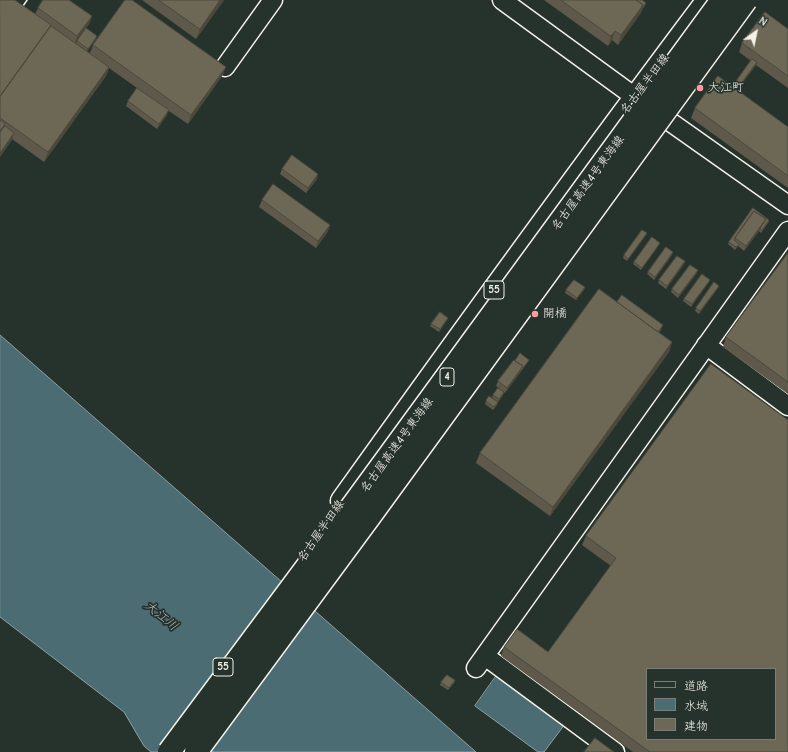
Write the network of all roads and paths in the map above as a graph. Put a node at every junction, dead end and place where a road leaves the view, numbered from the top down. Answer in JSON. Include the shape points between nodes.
{"nodes":[{"id":1,"x":273,"y":0,"type":"edge"},
{"id":2,"x":502,"y":0,"type":"edge"},
{"id":3,"x":708,"y":0,"type":"edge"},
{"id":4,"x":722,"y":0,"type":"edge"},
{"id":5,"x":747,"y":0,"type":"edge"},
{"id":6,"x":225,"y":67,"type":"edge"},
{"id":7,"x":635,"y":97,"type":"junction"},
{"id":8,"x":667,"y":120,"type":"junction"},
{"id":9,"x":788,"y":205,"type":"edge"},
{"id":10,"x":788,"y":230,"type":"edge"},
{"id":11,"x":706,"y":345,"type":"junction"},
{"id":12,"x":788,"y":406,"type":"edge"},
{"id":13,"x":161,"y":752,"type":"edge"},
{"id":14,"x":169,"y":752,"type":"edge"},
{"id":15,"x":196,"y":752,"type":"edge"},
{"id":16,"x":206,"y":752,"type":"edge"},
{"id":17,"x":616,"y":752,"type":"edge"}],
"edges":[{"from":1,"to":6,"type":"lane"},
{"from":2,"to":7,"type":"lane"},
{"from":3,"to":7,"type":"main road","name":"名古屋半田線","number":"55"},
{"from":4,"to":14,"type":"main road","name":"名古屋高速4号東海線","number":"4","bridge":true,"via":[[358,499]]},
{"from":5,"to":8,"type":"main road"},
{"from":5,"to":15,"type":"main road","name":"名古屋高速4号東海線","number":"4","bridge":true},
{"from":7,"to":8,"type":"lane"},
{"from":7,"to":13,"type":"main road","name":"名古屋半田線","number":"55"},
{"from":8,"to":9,"type":"lane"},
{"from":8,"to":16,"type":"main road"},
{"from":10,"to":11,"type":"lane"},
{"from":11,"to":12,"type":"lane"},
{"from":11,"to":17,"type":"lane","via":[[480,662]]}]}
